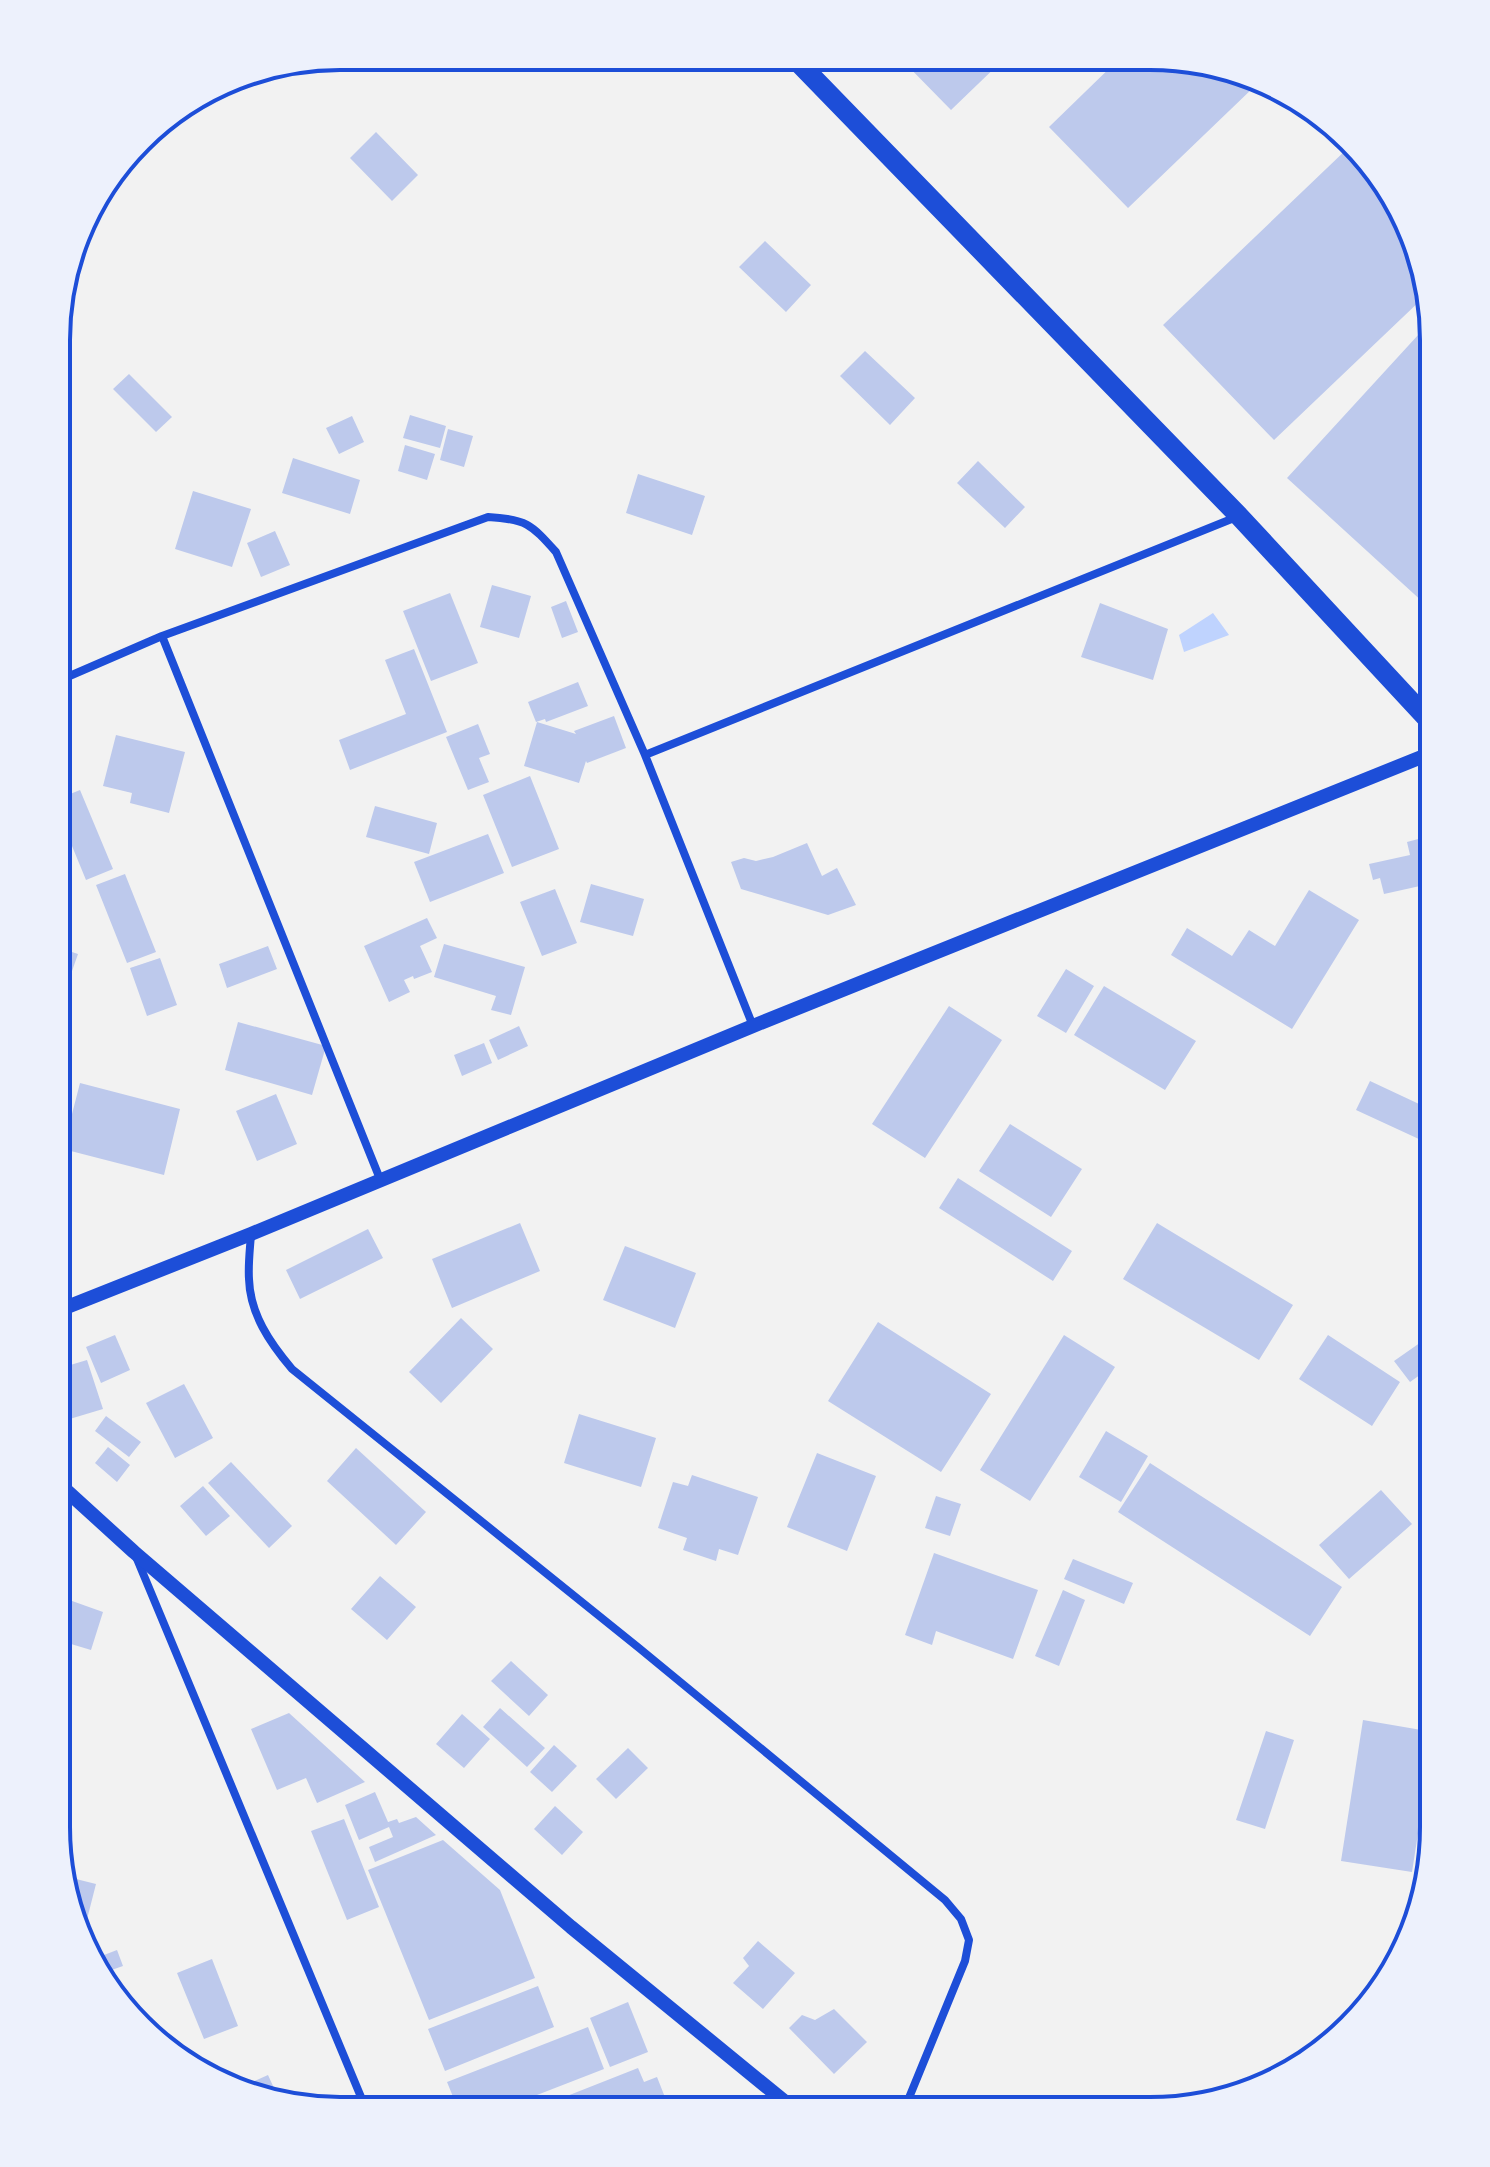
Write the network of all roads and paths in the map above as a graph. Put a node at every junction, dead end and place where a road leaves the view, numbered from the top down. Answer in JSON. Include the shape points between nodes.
{"nodes":[{"id":1,"x":806,"y":70,"type":"edge"},
{"id":2,"x":1239,"y":516,"type":"junction"},
{"id":3,"x":162,"y":636,"type":"junction"},
{"id":4,"x":70,"y":676,"type":"edge"},
{"id":5,"x":1420,"y":711,"type":"edge"},
{"id":6,"x":645,"y":755,"type":"junction"},
{"id":7,"x":1420,"y":758,"type":"edge"},
{"id":8,"x":753,"y":1026,"type":"junction"},
{"id":9,"x":380,"y":1179,"type":"junction"},
{"id":10,"x":251,"y":1234,"type":"junction"},
{"id":11,"x":70,"y":1306,"type":"edge"},
{"id":12,"x":70,"y":1494,"type":"edge"},
{"id":13,"x":134,"y":1552,"type":"junction"},
{"id":14,"x":361,"y":2097,"type":"edge"},
{"id":15,"x":779,"y":2097,"type":"edge"},
{"id":16,"x":909,"y":2097,"type":"edge"}],
"edges":[{"from":1,"to":2,"type":"main road"},
{"from":2,"to":5,"type":"main road"},
{"from":2,"to":6,"type":"street"},
{"from":3,"to":4,"type":"street"},
{"from":3,"to":6,"type":"street","via":[[488,517],[513,518],[534,527],[556,552]]},
{"from":3,"to":9,"type":"street"},
{"from":6,"to":8,"type":"street"},
{"from":7,"to":8,"type":"street"},
{"from":8,"to":9,"type":"street"},
{"from":9,"to":10,"type":"street"},
{"from":10,"to":11,"type":"street"},
{"from":10,"to":16,"type":"street","via":[[249,1281],[255,1312],[271,1344],[292,1369],[639,1648],[945,1900],[961,1919],[969,1940],[965,1961]]},
{"from":12,"to":13,"type":"street"},
{"from":13,"to":14,"type":"street"},
{"from":13,"to":15,"type":"street","via":[[571,1927]]}]}
